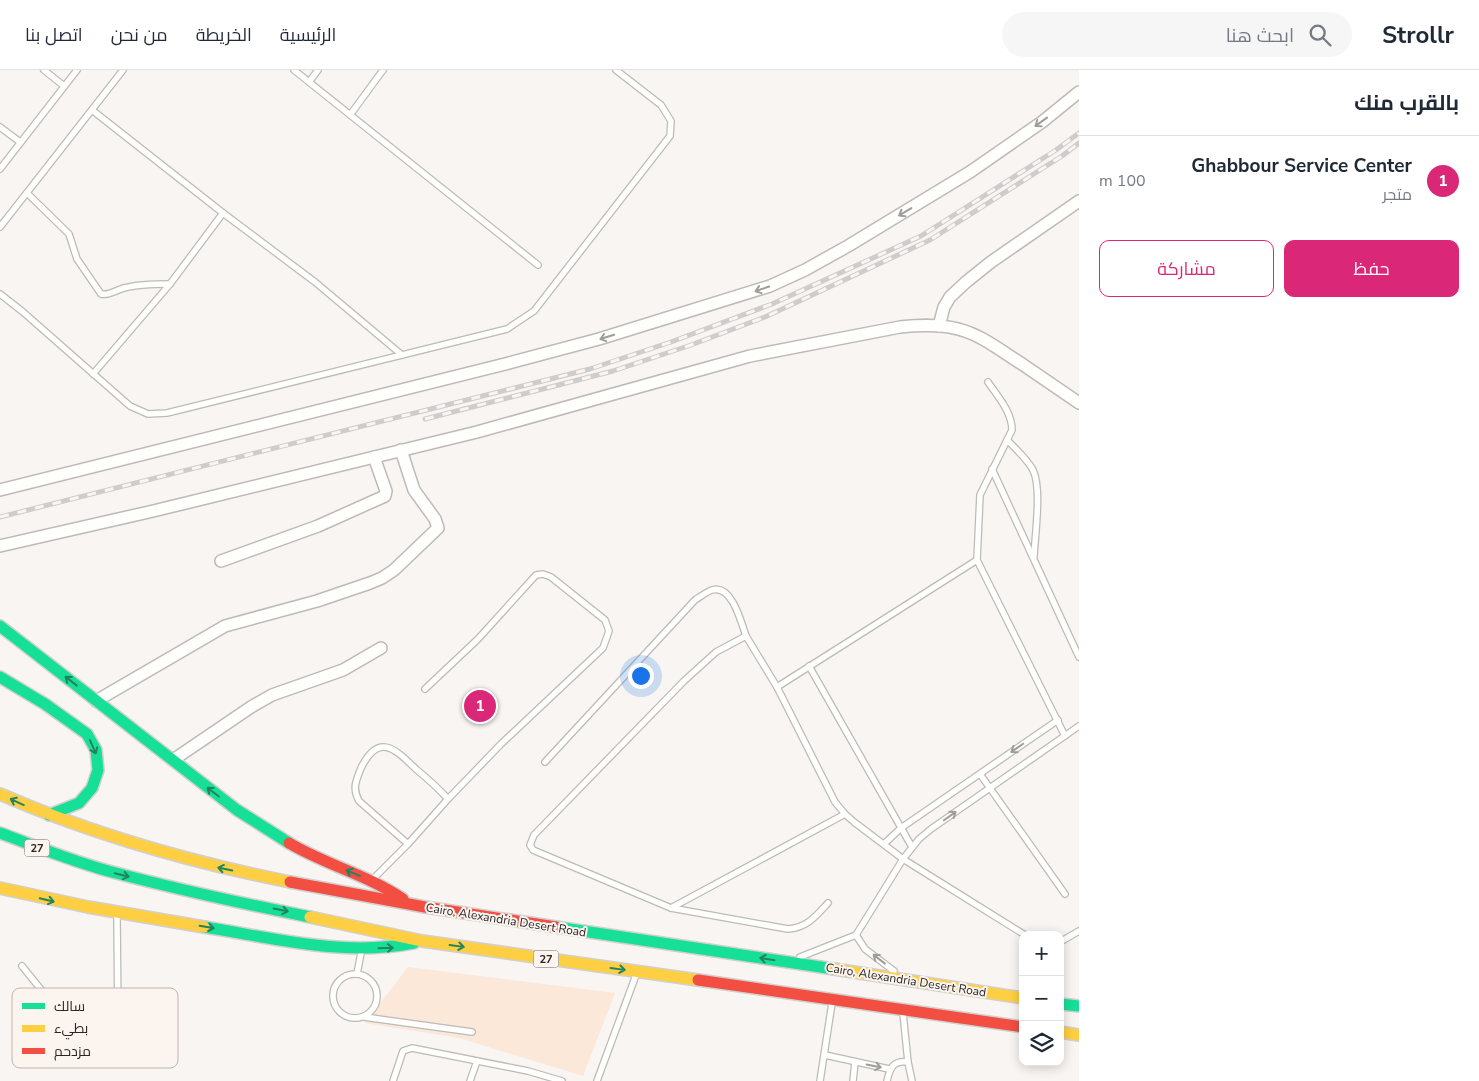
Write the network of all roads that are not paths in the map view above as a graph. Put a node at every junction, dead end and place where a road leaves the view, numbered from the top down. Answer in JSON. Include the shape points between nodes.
{"nodes":[{"id":1,"x":44,"y":70,"type":"edge"},
{"id":2,"x":77,"y":70,"type":"edge"},
{"id":3,"x":123,"y":70,"type":"edge"},
{"id":4,"x":294,"y":70,"type":"edge"},
{"id":5,"x":318,"y":70,"type":"edge"},
{"id":6,"x":383,"y":70,"type":"edge"},
{"id":7,"x":616,"y":70,"type":"edge"},
{"id":8,"x":309,"y":82,"type":"junction"},
{"id":9,"x":64,"y":86,"type":"junction"},
{"id":10,"x":1079,"y":92,"type":"edge"},
{"id":11,"x":92,"y":110,"type":"junction"},
{"id":12,"x":350,"y":114,"type":"junction"},
{"id":13,"x":0,"y":127,"type":"edge"},
{"id":14,"x":20,"y":142,"type":"junction"},
{"id":15,"x":0,"y":169,"type":"edge"},
{"id":16,"x":27,"y":193,"type":"junction"},
{"id":17,"x":1079,"y":201,"type":"edge"},
{"id":18,"x":223,"y":213,"type":"junction"},
{"id":19,"x":0,"y":227,"type":"edge"},
{"id":20,"x":538,"y":265,"type":"dead end"},
{"id":21,"x":170,"y":284,"type":"junction"},
{"id":22,"x":0,"y":294,"type":"edge"},
{"id":23,"x":940,"y":326,"type":"junction"},
{"id":24,"x":402,"y":355,"type":"junction"},
{"id":25,"x":93,"y":374,"type":"junction"},
{"id":26,"x":988,"y":382,"type":"dead end"},
{"id":27,"x":1079,"y":403,"type":"edge"},
{"id":28,"x":1007,"y":440,"type":"junction"},
{"id":29,"x":401,"y":450,"type":"junction"},
{"id":30,"x":374,"y":457,"type":"junction"},
{"id":31,"x":992,"y":469,"type":"junction"},
{"id":32,"x":0,"y":490,"type":"edge"},
{"id":33,"x":0,"y":546,"type":"edge"},
{"id":34,"x":1034,"y":558,"type":"junction"},
{"id":35,"x":977,"y":560,"type":"junction"},
{"id":36,"x":221,"y":561,"type":"dead end"},
{"id":37,"x":0,"y":626,"type":"edge"},
{"id":38,"x":746,"y":636,"type":"junction"},
{"id":39,"x":381,"y":648,"type":"dead end"},
{"id":40,"x":1079,"y":657,"type":"edge"},
{"id":41,"x":809,"y":666,"type":"junction"},
{"id":42,"x":0,"y":676,"type":"edge"},
{"id":43,"x":776,"y":687,"type":"junction"},
{"id":44,"x":425,"y":689,"type":"dead end"},
{"id":45,"x":96,"y":701,"type":"junction"},
{"id":46,"x":1058,"y":720,"type":"junction"},
{"id":47,"x":1079,"y":726,"type":"edge"},
{"id":48,"x":1065,"y":736,"type":"junction"},
{"id":49,"x":173,"y":760,"type":"junction"},
{"id":50,"x":544,"y":762,"type":"dead end"},
{"id":51,"x":980,"y":774,"type":"junction"},
{"id":52,"x":990,"y":788,"type":"junction"},
{"id":53,"x":0,"y":794,"type":"edge"},
{"id":54,"x":448,"y":799,"type":"junction"},
{"id":55,"x":845,"y":814,"type":"junction"},
{"id":56,"x":49,"y":815,"type":"junction"},
{"id":57,"x":901,"y":828,"type":"junction"},
{"id":58,"x":0,"y":833,"type":"edge"},
{"id":59,"x":408,"y":844,"type":"junction"},
{"id":60,"x":884,"y":844,"type":"junction"},
{"id":61,"x":912,"y":847,"type":"junction"},
{"id":62,"x":903,"y":858,"type":"junction"},
{"id":63,"x":371,"y":881,"type":"junction"},
{"id":64,"x":0,"y":888,"type":"edge"},
{"id":65,"x":1065,"y":894,"type":"dead end"},
{"id":66,"x":828,"y":903,"type":"dead end"},
{"id":67,"x":410,"y":906,"type":"junction"},
{"id":68,"x":671,"y":908,"type":"junction"},
{"id":69,"x":117,"y":913,"type":"junction"},
{"id":70,"x":1019,"y":931,"type":"edge"},
{"id":71,"x":1079,"y":931,"type":"edge"},
{"id":72,"x":856,"y":935,"type":"junction"},
{"id":73,"x":1064,"y":940,"type":"edge"},
{"id":74,"x":422,"y":941,"type":"junction"},
{"id":75,"x":362,"y":949,"type":"junction"},
{"id":76,"x":786,"y":962,"type":"junction"},
{"id":77,"x":22,"y":966,"type":"dead end"},
{"id":78,"x":637,"y":972,"type":"junction"},
{"id":79,"x":357,"y":974,"type":"junction"},
{"id":80,"x":905,"y":980,"type":"junction"},
{"id":81,"x":40,"y":988,"type":"edge"},
{"id":82,"x":118,"y":988,"type":"edge"},
{"id":83,"x":1019,"y":997,"type":"edge"},
{"id":84,"x":832,"y":1001,"type":"junction"},
{"id":85,"x":1064,"y":1004,"type":"edge"},
{"id":86,"x":1079,"y":1006,"type":"edge"},
{"id":87,"x":902,"y":1011,"type":"junction"},
{"id":88,"x":364,"y":1017,"type":"junction"},
{"id":89,"x":1019,"y":1026,"type":"edge"},
{"id":90,"x":472,"y":1032,"type":"dead end"},
{"id":91,"x":1064,"y":1033,"type":"edge"},
{"id":92,"x":1079,"y":1035,"type":"edge"},
{"id":93,"x":825,"y":1055,"type":"junction"},
{"id":94,"x":477,"y":1061,"type":"junction"},
{"id":95,"x":855,"y":1062,"type":"junction"},
{"id":96,"x":908,"y":1062,"type":"junction"},
{"id":97,"x":889,"y":1069,"type":"junction"},
{"id":98,"x":393,"y":1081,"type":"edge"},
{"id":99,"x":470,"y":1081,"type":"edge"},
{"id":100,"x":562,"y":1081,"type":"edge"},
{"id":101,"x":597,"y":1081,"type":"edge"},
{"id":102,"x":820,"y":1081,"type":"edge"},
{"id":103,"x":852,"y":1081,"type":"edge"},
{"id":104,"x":887,"y":1081,"type":"edge"},
{"id":105,"x":912,"y":1081,"type":"edge"}],
"edges":[{"from":1,"to":9,"type":"lane"},
{"from":2,"to":9,"type":"lane"},
{"from":3,"to":11,"type":"lane"},
{"from":4,"to":8,"type":"lane"},
{"from":5,"to":8,"type":"lane"},
{"from":6,"to":12,"type":"lane"},
{"from":7,"to":24,"type":"lane","via":[[661,105],[671,121],[670,136],[660,150],[534,311],[507,329]]},
{"from":8,"to":12,"type":"lane"},
{"from":9,"to":14,"type":"lane"},
{"from":10,"to":32,"type":"street","one_way":true,"via":[[970,172],[848,246],[770,286],[536,356]]},
{"from":11,"to":16,"type":"lane"},
{"from":11,"to":18,"type":"lane"},
{"from":12,"to":20,"type":"lane"},
{"from":13,"to":14,"type":"lane"},
{"from":14,"to":15,"type":"lane"},
{"from":16,"to":19,"type":"lane"},
{"from":16,"to":21,"type":"lane","via":[[70,234],[77,259],[101,294],[150,284]]},
{"from":17,"to":23,"type":"street","via":[[966,282],[944,307]]},
{"from":18,"to":21,"type":"lane"},
{"from":18,"to":24,"type":"lane","via":[[315,282]]},
{"from":21,"to":25,"type":"lane"},
{"from":22,"to":25,"type":"lane"},
{"from":23,"to":27,"type":"street","via":[[958,329],[993,345]]},
{"from":23,"to":29,"type":"street","via":[[900,327],[750,356]]},
{"from":24,"to":25,"type":"lane","via":[[167,413],[148,414],[130,406]]},
{"from":26,"to":28,"type":"lane","via":[[1012,422]]},
{"from":28,"to":31,"type":"lane"},
{"from":28,"to":34,"type":"lane","via":[[1030,464],[1038,486]]},
{"from":29,"to":30,"type":"street"},
{"from":29,"to":45,"type":"street","via":[[414,490],[438,528],[394,570],[382,578],[317,601],[225,626]]},
{"from":30,"to":33,"type":"street"},
{"from":30,"to":36,"type":"street","via":[[385,496],[318,526]]},
{"from":31,"to":34,"type":"lane"},
{"from":31,"to":35,"type":"lane","via":[[980,495]]},
{"from":34,"to":40,"type":"lane"},
{"from":35,"to":41,"type":"lane"},
{"from":35,"to":46,"type":"lane"},
{"from":45,"to":37,"type":"highway","one_way":true},
{"from":38,"to":43,"type":"lane"},
{"from":38,"to":50,"type":"lane","via":[[729,594],[713,590],[694,600]]},
{"from":38,"to":68,"type":"lane","via":[[716,652],[684,681],[534,835],[530,844],[534,850]]},
{"from":39,"to":49,"type":"street","via":[[343,670],[272,695]]},
{"from":41,"to":43,"type":"lane"},
{"from":41,"to":57,"type":"lane"},
{"from":42,"to":56,"type":"highway","one_way":true,"via":[[86,734],[96,750],[98,770],[92,788],[79,802]]},
{"from":43,"to":55,"type":"lane","via":[[835,802]]},
{"from":44,"to":54,"type":"lane","via":[[478,639],[536,575],[551,577],[605,620],[609,632],[603,648],[500,744]]},
{"from":45,"to":49,"type":"highway"},
{"from":46,"to":48,"type":"lane"},
{"from":46,"to":51,"type":"lane","one_way":true},
{"from":47,"to":48,"type":"lane"},
{"from":48,"to":52,"type":"lane"},
{"from":63,"to":49,"type":"highway","one_way":true,"via":[[307,854],[270,832]]},
{"from":51,"to":52,"type":"lane"},
{"from":51,"to":57,"type":"lane"},
{"from":61,"to":52,"type":"lane","one_way":true,"via":[[931,829]]},
{"from":52,"to":65,"type":"lane"},
{"from":56,"to":53,"type":"highway","name":"Cairo, Alexandria Desert Road","one_way":true},
{"from":54,"to":59,"type":"lane"},
{"from":54,"to":59,"type":"lane","via":[[396,750],[385,746],[375,749],[354,783],[354,792],[359,801]]},
{"from":55,"to":60,"type":"lane"},
{"from":55,"to":68,"type":"lane"},
{"from":67,"to":56,"type":"highway","name":"Cairo, Alexandria Desert Road","one_way":true,"via":[[175,858]]},
{"from":57,"to":60,"type":"lane"},
{"from":57,"to":61,"type":"lane"},
{"from":58,"to":74,"type":"highway","number":"27","one_way":true,"via":[[115,873]]},
{"from":59,"to":63,"type":"lane"},
{"from":60,"to":62,"type":"lane"},
{"from":61,"to":62,"type":"lane"},
{"from":62,"to":70,"type":"lane"},
{"from":62,"to":72,"type":"lane"},
{"from":63,"to":67,"type":"highway"},
{"from":64,"to":69,"type":"highway","one_way":true},
{"from":66,"to":68,"type":"lane","via":[[811,922],[799,929]]},
{"from":76,"to":67,"type":"highway","name":"Cairo, Alexandria Desert Road","one_way":true},
{"from":69,"to":75,"type":"highway","one_way":true},
{"from":69,"to":82,"type":"lane"},
{"from":71,"to":73,"type":"lane"},
{"from":72,"to":76,"type":"lane"},
{"from":80,"to":72,"type":"lane","one_way":true,"via":[[865,949]]},
{"from":75,"to":74,"type":"highway","one_way":true,"via":[[396,948]]},
{"from":74,"to":78,"type":"highway","number":"27","one_way":true},
{"from":75,"to":79,"type":"lane"},
{"from":76,"to":80,"type":"highway","name":"Cairo, Alexandria Desert Road"},
{"from":77,"to":81,"type":"lane"},
{"from":78,"to":84,"type":"highway","number":"27"},
{"from":78,"to":101,"type":"lane"},
{"from":79,"to":88,"type":"lane","via":[[368,978],[375,987],[377,998],[373,1009]]},
{"from":79,"to":88,"type":"lane","via":[[345,976],[336,983],[332,994],[334,1006],[342,1015],[353,1019]]},
{"from":80,"to":83,"type":"highway","name":"Cairo, Alexandria Desert Road"},
{"from":84,"to":87,"type":"highway","number":"27"},
{"from":84,"to":93,"type":"lane"},
{"from":85,"to":86,"type":"highway"},
{"from":87,"to":89,"type":"highway","number":"27"},
{"from":87,"to":96,"type":"lane"},
{"from":88,"to":90,"type":"lane"},
{"from":91,"to":92,"type":"highway"},
{"from":93,"to":95,"type":"lane"},
{"from":93,"to":102,"type":"lane"},
{"from":94,"to":98,"type":"lane","via":[[406,1049]]},
{"from":94,"to":99,"type":"lane"},
{"from":94,"to":100,"type":"lane"},
{"from":95,"to":97,"type":"lane","one_way":true},
{"from":95,"to":103,"type":"lane"},
{"from":96,"to":97,"type":"lane","via":[[897,1062]]},
{"from":96,"to":105,"type":"lane"},
{"from":97,"to":104,"type":"lane"}]}
